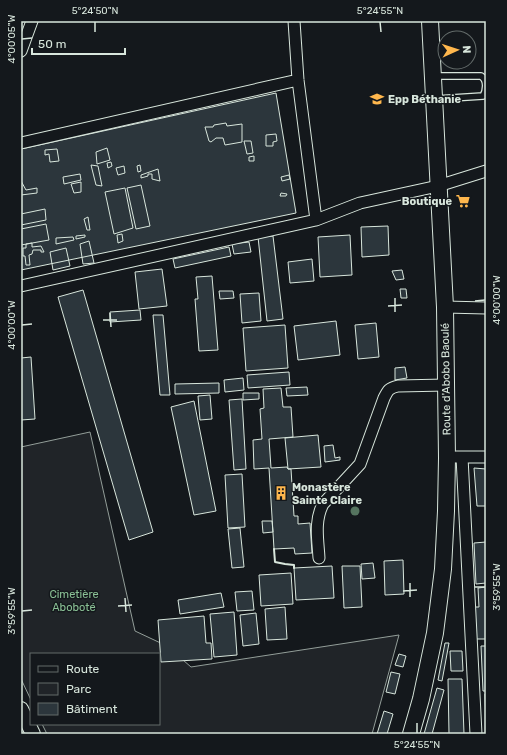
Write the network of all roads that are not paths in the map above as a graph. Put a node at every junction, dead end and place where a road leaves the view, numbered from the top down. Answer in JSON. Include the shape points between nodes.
{"nodes":[{"id":1,"x":32,"y":21,"type":"edge"},
{"id":2,"x":294,"y":21,"type":"edge"},
{"id":3,"x":430,"y":21,"type":"edge"},
{"id":4,"x":21,"y":51,"type":"edge"},
{"id":5,"x":433,"y":76,"type":"junction"},
{"id":6,"x":298,"y":80,"type":"junction"},
{"id":7,"x":434,"y":99,"type":"junction"},
{"id":8,"x":21,"y":143,"type":"edge"},
{"id":9,"x":486,"y":171,"type":"edge"},
{"id":10,"x":438,"y":186,"type":"junction"},
{"id":11,"x":316,"y":220,"type":"junction"},
{"id":12,"x":21,"y":286,"type":"edge"},
{"id":13,"x":445,"y":307,"type":"junction"},
{"id":14,"x":486,"y":308,"type":"edge"},
{"id":15,"x":446,"y":385,"type":"junction"},
{"id":16,"x":455,"y":457,"type":"junction"},
{"id":17,"x":486,"y":457,"type":"edge"},
{"id":18,"x":319,"y":558,"type":"dead end"},
{"id":19,"x":21,"y":709,"type":"edge"},
{"id":20,"x":33,"y":734,"type":"edge"},
{"id":21,"x":411,"y":734,"type":"edge"},
{"id":22,"x":476,"y":734,"type":"edge"}],
"edges":[{"from":1,"to":4,"type":"street"},
{"from":2,"to":6,"type":"street"},
{"from":3,"to":5,"type":"main road","name":"Route d'Abobo Baoulé"},
{"from":5,"to":7,"type":"main road","name":"Route d'Abobo Baoulé"},
{"from":5,"to":7,"type":"lane","via":[[481,76],[486,81],[483,96]]},
{"from":6,"to":8,"type":"street"},
{"from":6,"to":11,"type":"street"},
{"from":7,"to":10,"type":"main road","name":"Route d'Abobo Baoulé"},
{"from":9,"to":10,"type":"street"},
{"from":10,"to":11,"type":"street","via":[[360,203]]},
{"from":10,"to":13,"type":"main road","name":"Route d'Abobo Baoulé"},
{"from":11,"to":12,"type":"street"},
{"from":13,"to":14,"type":"street"},
{"from":13,"to":15,"type":"main road","name":"Route d'Abobo Baoulé"},
{"from":15,"to":16,"type":"main road","name":"Route d'Abobo Baoulé"},
{"from":15,"to":18,"type":"street","via":[[398,386],[387,391],[360,464],[319,511]]},
{"from":16,"to":17,"type":"street"},
{"from":16,"to":21,"type":"main road","name":"Route d'Abobo Baoulé","via":[[446,511],[443,569],[435,634]]},
{"from":16,"to":22,"type":"street"},
{"from":19,"to":20,"type":"street"}]}
